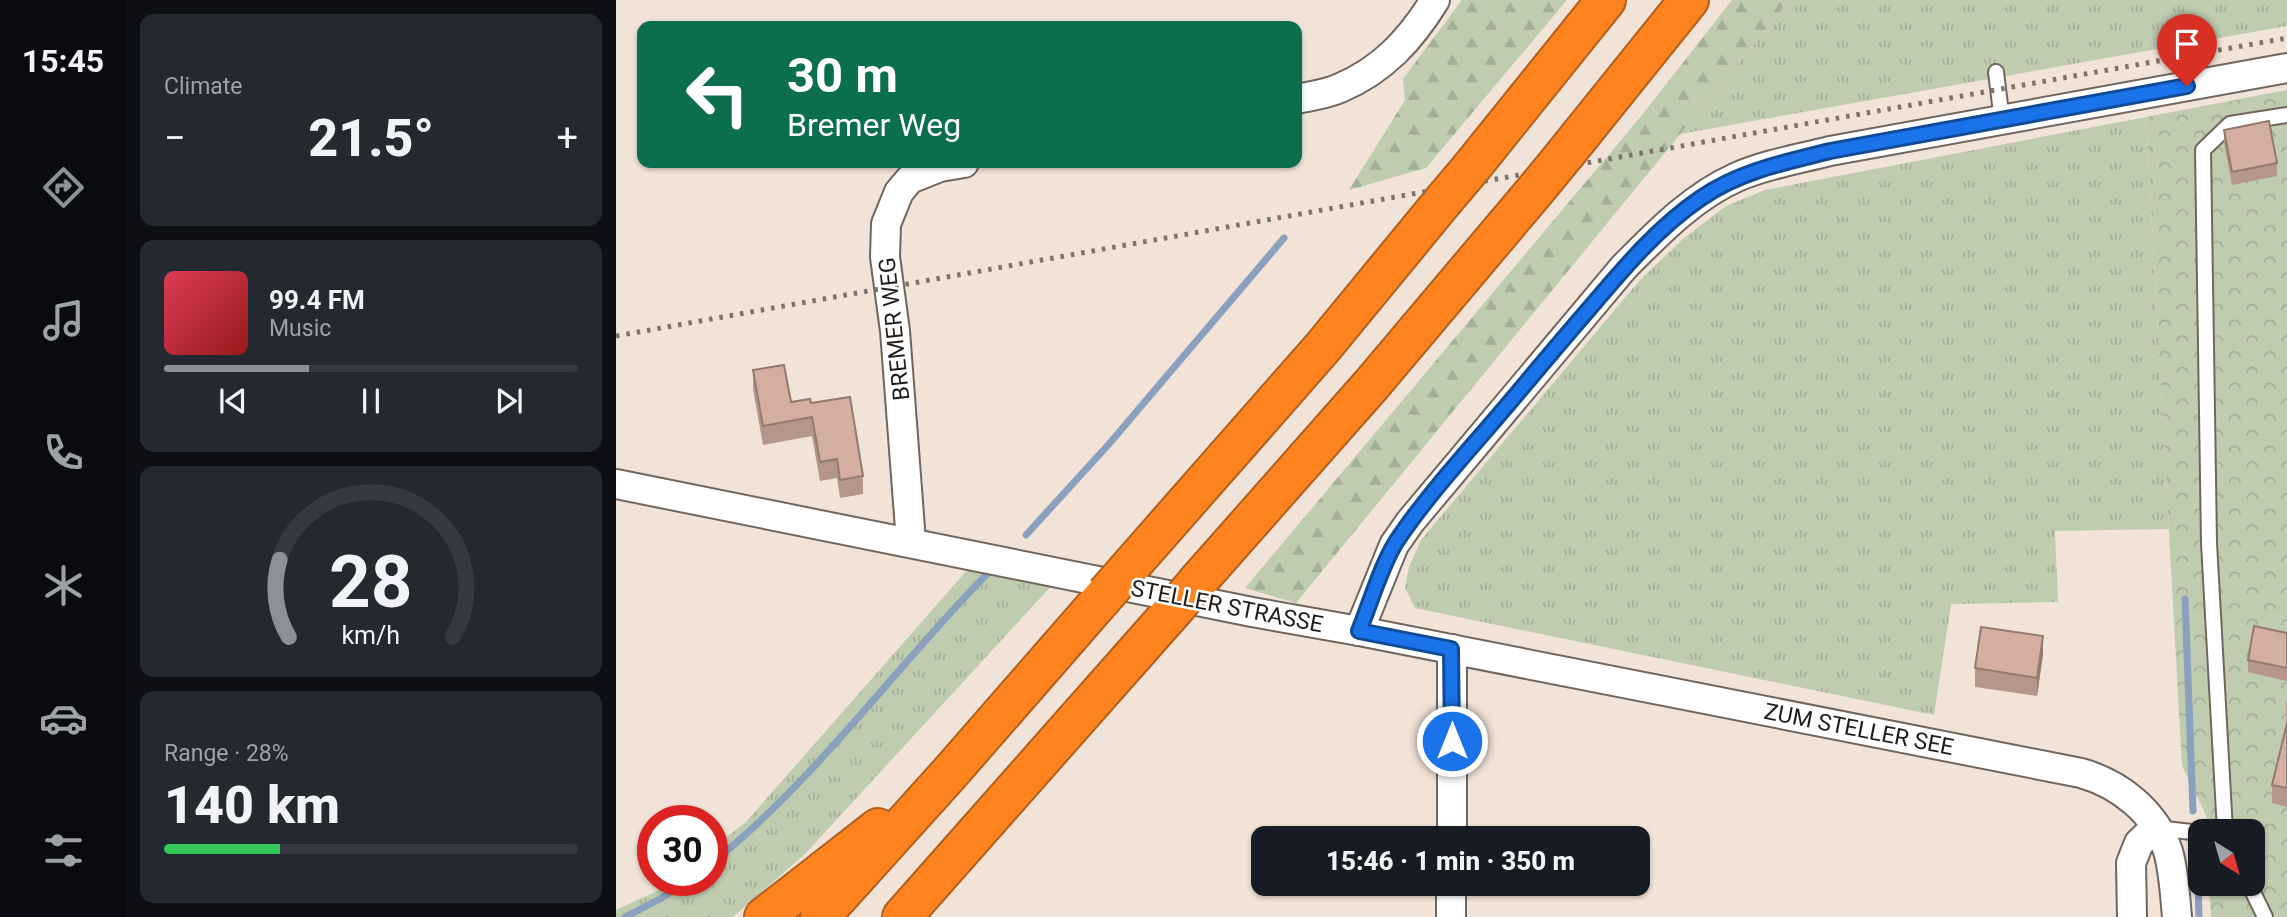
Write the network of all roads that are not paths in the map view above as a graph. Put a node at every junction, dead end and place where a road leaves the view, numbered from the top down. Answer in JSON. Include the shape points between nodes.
{"nodes":[{"id":1,"x":1435,"y":0,"type":"edge"},
{"id":2,"x":1606,"y":0,"type":"edge"},
{"id":3,"x":1689,"y":0,"type":"edge"},
{"id":4,"x":2287,"y":68,"type":"edge"},
{"id":5,"x":1996,"y":72,"type":"dead end"},
{"id":6,"x":1302,"y":98,"type":"edge"},
{"id":7,"x":2287,"y":115,"type":"edge"},
{"id":8,"x":2002,"y":121,"type":"junction"},
{"id":9,"x":938,"y":168,"type":"edge"},
{"id":10,"x":616,"y":484,"type":"edge"},
{"id":11,"x":911,"y":542,"type":"junction"},
{"id":12,"x":1359,"y":631,"type":"junction"},
{"id":13,"x":1451,"y":649,"type":"junction"},
{"id":14,"x":949,"y":774,"type":"junction"},
{"id":15,"x":2224,"y":819,"type":"edge"},
{"id":16,"x":1451,"y":826,"type":"edge"},
{"id":17,"x":2156,"y":827,"type":"junction"},
{"id":18,"x":2188,"y":831,"type":"edge"},
{"id":19,"x":1451,"y":896,"type":"edge"},
{"id":20,"x":2255,"y":896,"type":"edge"},
{"id":21,"x":764,"y":917,"type":"edge"},
{"id":22,"x":820,"y":917,"type":"edge"},
{"id":23,"x":902,"y":917,"type":"edge"},
{"id":24,"x":1451,"y":917,"type":"edge"},
{"id":25,"x":2132,"y":917,"type":"edge"},
{"id":26,"x":2177,"y":917,"type":"edge"},
{"id":27,"x":2265,"y":917,"type":"edge"}],
"edges":[{"from":1,"to":6,"type":"street","via":[[1408,40],[1384,64],[1339,89]]},
{"from":2,"to":14,"type":"highway","bridge":true,"via":[[1323,347]]},
{"from":3,"to":23,"type":"highway","bridge":true,"via":[[1372,384]]},
{"from":4,"to":8,"type":"street"},
{"from":5,"to":8,"type":"lane"},
{"from":7,"to":15,"type":"lane","via":[[2230,124],[2203,149],[2209,543]]},
{"from":8,"to":12,"type":"street","via":[[1774,164],[1737,177],[1662,229],[1624,267],[1410,522],[1394,545]]},
{"from":9,"to":11,"type":"street","name":"BREMER WEG","via":[[910,179],[886,224]]},
{"from":10,"to":11,"type":"street","name":"STELLER STRASSE"},
{"from":11,"to":12,"type":"street","name":"STELLER STRASSE"},
{"from":12,"to":13,"type":"street"},
{"from":13,"to":16,"type":"street"},
{"from":13,"to":17,"type":"street","name":"ZUM STELLER SEE","via":[[2081,773],[2100,778],[2134,799]]},
{"from":14,"to":21,"type":"highway"},
{"from":14,"to":22,"type":"highway"},
{"from":17,"to":18,"type":"lane"},
{"from":17,"to":25,"type":"street","via":[[2139,843],[2131,863]]},
{"from":17,"to":26,"type":"street","name":"ZUM STELLER SEE","via":[[2168,851]]},
{"from":19,"to":24,"type":"street"},
{"from":20,"to":27,"type":"lane"}]}
